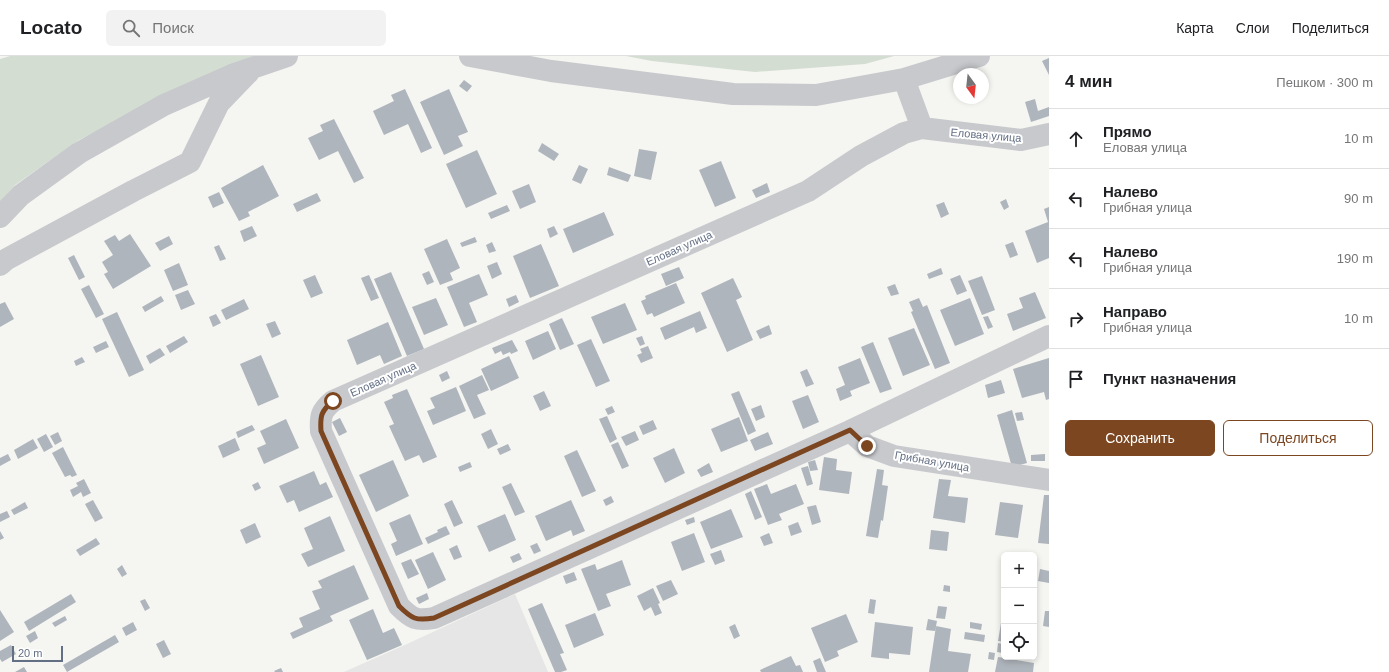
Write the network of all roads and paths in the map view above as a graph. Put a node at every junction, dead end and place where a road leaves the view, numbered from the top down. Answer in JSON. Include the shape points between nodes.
{"nodes":[{"id":1,"x":287,"y":56,"type":"edge"},
{"id":2,"x":470,"y":56,"type":"edge"},
{"id":3,"x":979,"y":56,"type":"edge"},
{"id":4,"x":252,"y":68,"type":"junction"},
{"id":5,"x":904,"y":79,"type":"junction"},
{"id":6,"x":922,"y":128,"type":"junction"},
{"id":7,"x":1049,"y":134,"type":"edge"},
{"id":8,"x":0,"y":217,"type":"edge"},
{"id":9,"x":0,"y":265,"type":"edge"},
{"id":10,"x":1049,"y":336,"type":"edge"},
{"id":11,"x":850,"y":430,"type":"junction"},
{"id":12,"x":1049,"y":480,"type":"edge"}],
"edges":[{"from":1,"to":4,"type":"street"},
{"from":2,"to":5,"type":"street","via":[[551,71],[733,94],[816,96]]},
{"from":3,"to":5,"type":"street"},
{"from":4,"to":8,"type":"street","via":[[164,105],[79,153],[20,195]]},
{"from":4,"to":9,"type":"street","via":[[219,103],[190,162]]},
{"from":5,"to":6,"type":"street"},
{"from":6,"to":7,"type":"street","name":"Еловая улица","via":[[1021,140]]},
{"from":6,"to":11,"type":"street","name":"Еловая улица","via":[[904,134],[861,156],[808,191],[333,401],[325,408],[320,418],[321,431],[399,606],[408,615],[421,620],[434,618]]},
{"from":10,"to":11,"type":"street"},
{"from":11,"to":12,"type":"street","name":"Грибная улица","via":[[867,446],[894,456]]}]}
